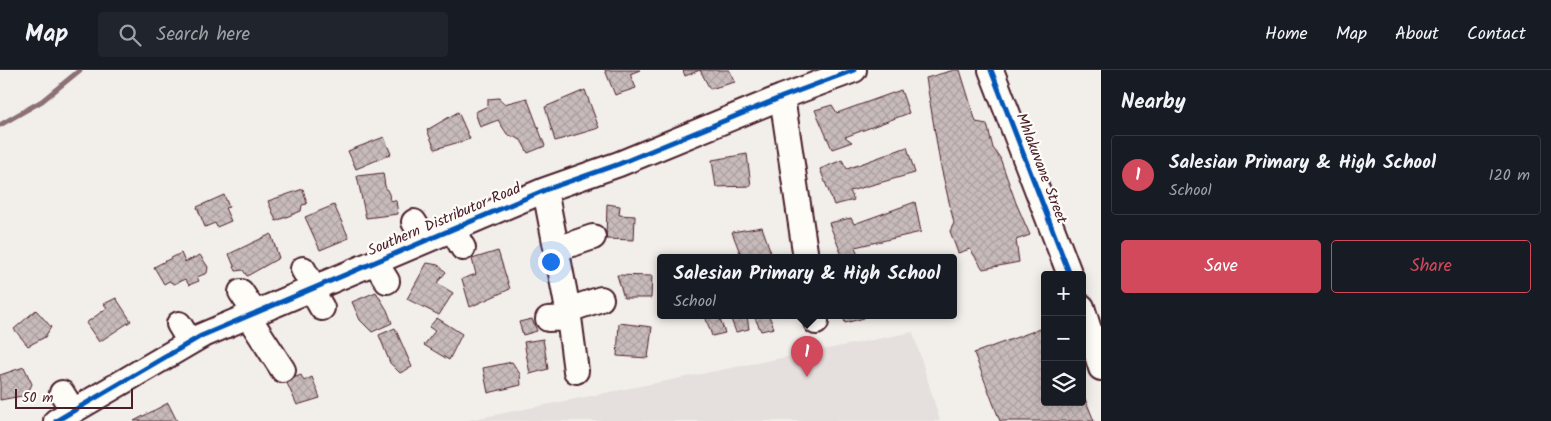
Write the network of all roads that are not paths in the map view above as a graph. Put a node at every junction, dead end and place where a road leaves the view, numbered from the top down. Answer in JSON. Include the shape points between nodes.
{"nodes":[{"id":1,"x":854,"y":70,"type":"edge"},
{"id":2,"x":990,"y":70,"type":"edge"},
{"id":3,"x":782,"y":97,"type":"junction"},
{"id":4,"x":545,"y":190,"type":"junction"},
{"id":5,"x":593,"y":237,"type":"dead end"},
{"id":6,"x":556,"y":249,"type":"junction"},
{"id":7,"x":805,"y":254,"type":"edge"},
{"id":8,"x":1068,"y":271,"type":"edge"},
{"id":9,"x":241,"y":292,"type":"dead end"},
{"id":10,"x":601,"y":298,"type":"dead end"},
{"id":11,"x":252,"y":315,"type":"junction"},
{"id":12,"x":561,"y":316,"type":"junction"},
{"id":13,"x":1085,"y":316,"type":"edge"},
{"id":14,"x":1101,"y":368,"type":"edge"},
{"id":15,"x":283,"y":370,"type":"dead end"},
{"id":16,"x":576,"y":371,"type":"dead end"},
{"id":17,"x":64,"y":408,"type":"edge"}],
"edges":[{"from":1,"to":3,"type":"street","name":"Southern Distributor Road"},
{"from":2,"to":8,"type":"street","name":"Mhlakuvane Street"},
{"from":3,"to":4,"type":"street","name":"Southern Distributor Road","via":[[619,164]]},
{"from":3,"to":7,"type":"street"},
{"from":4,"to":6,"type":"street"},
{"from":4,"to":11,"type":"street","name":"Southern Distributor Road","via":[[457,239],[420,231],[381,271],[312,289]]},
{"from":5,"to":6,"type":"street"},
{"from":6,"to":12,"type":"street"},
{"from":9,"to":11,"type":"street"},
{"from":10,"to":12,"type":"street"},
{"from":11,"to":15,"type":"street"},
{"from":11,"to":17,"type":"street","name":"Southern Distributor Road","via":[[184,333]]},
{"from":12,"to":16,"type":"street"},
{"from":13,"to":14,"type":"street"}]}
